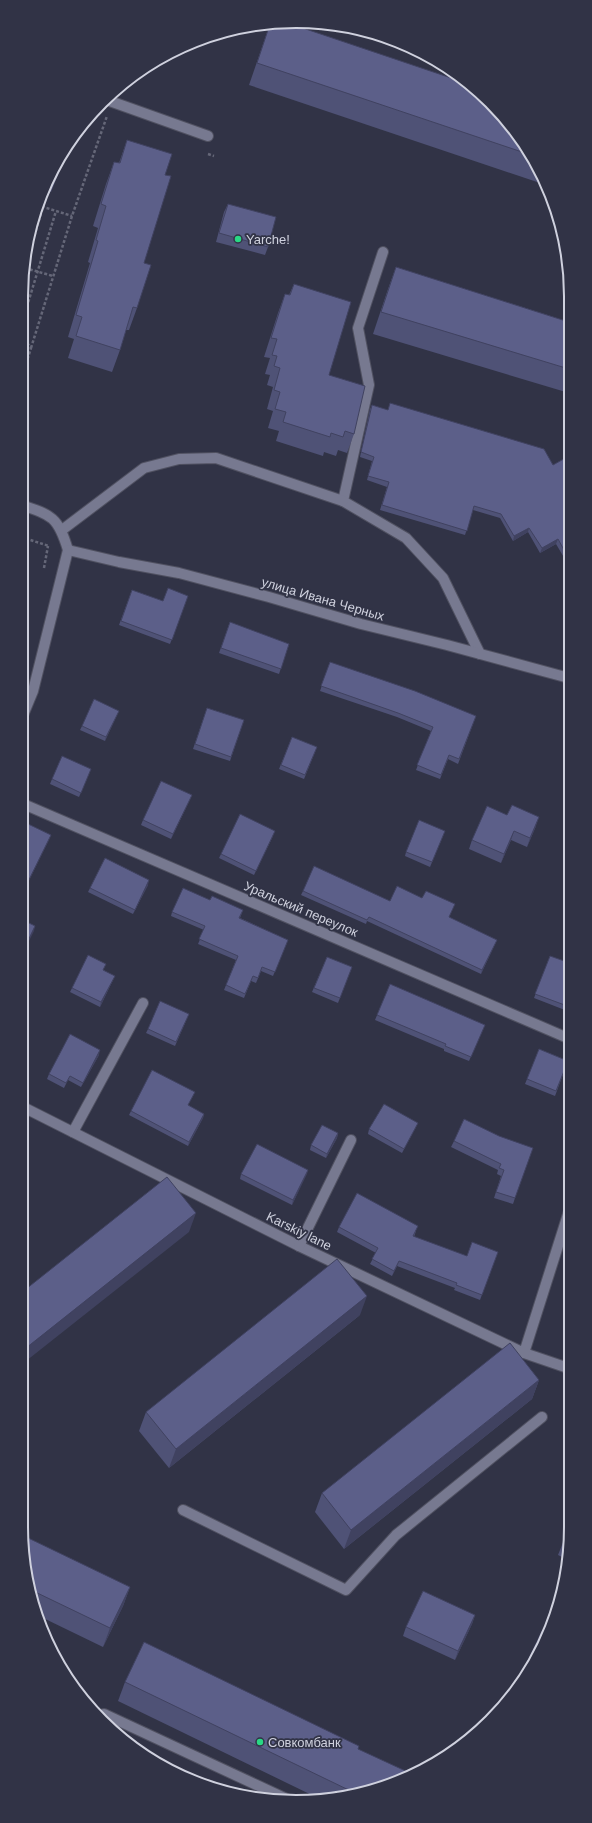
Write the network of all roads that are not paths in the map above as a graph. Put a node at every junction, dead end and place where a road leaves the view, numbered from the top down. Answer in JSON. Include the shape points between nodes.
{"nodes":[{"id":1,"x":111,"y":102,"type":"edge"},
{"id":2,"x":208,"y":136,"type":"dead end"},
{"id":3,"x":383,"y":252,"type":"dead end"},
{"id":4,"x":343,"y":501,"type":"junction"},
{"id":5,"x":28,"y":507,"type":"edge"},
{"id":6,"x":62,"y":530,"type":"junction"},
{"id":7,"x":68,"y":550,"type":"junction"},
{"id":8,"x":480,"y":654,"type":"junction"},
{"id":9,"x":564,"y":677,"type":"edge"},
{"id":10,"x":28,"y":703,"type":"edge"},
{"id":11,"x":28,"y":806,"type":"edge"},
{"id":12,"x":143,"y":1003,"type":"dead end"},
{"id":13,"x":564,"y":1036,"type":"edge"},
{"id":14,"x":28,"y":1110,"type":"edge"},
{"id":15,"x":73,"y":1132,"type":"junction"},
{"id":16,"x":351,"y":1140,"type":"dead end"},
{"id":17,"x":564,"y":1227,"type":"edge"},
{"id":18,"x":299,"y":1246,"type":"junction"},
{"id":19,"x":524,"y":1353,"type":"junction"},
{"id":20,"x":564,"y":1367,"type":"edge"},
{"id":21,"x":542,"y":1417,"type":"dead end"},
{"id":22,"x":183,"y":1510,"type":"dead end"},
{"id":23,"x":104,"y":1714,"type":"dead end"},
{"id":24,"x":276,"y":1794,"type":"edge"}],
"edges":[{"from":1,"to":2,"type":"street"},
{"from":3,"to":4,"type":"street","via":[[358,328],[369,385]]},
{"from":4,"to":6,"type":"street","via":[[216,458],[179,459],[144,468]]},
{"from":4,"to":8,"type":"street","via":[[406,538],[443,578]]},
{"from":5,"to":6,"type":"street","via":[[47,514]]},
{"from":6,"to":7,"type":"street"},
{"from":7,"to":8,"type":"street","name":"улица Ивана Черных","via":[[179,573]]},
{"from":7,"to":10,"type":"street"},
{"from":8,"to":9,"type":"street","name":"улица Ивана Черных"},
{"from":11,"to":13,"type":"street","name":"Уральский переулок"},
{"from":12,"to":15,"type":"street"},
{"from":14,"to":15,"type":"street","name":"Karskiy lane"},
{"from":15,"to":18,"type":"street","name":"Karskiy lane"},
{"from":16,"to":18,"type":"street"},
{"from":17,"to":19,"type":"street"},
{"from":18,"to":19,"type":"street","name":"Karskiy lane"},
{"from":19,"to":20,"type":"street","name":"Karskiy lane"},
{"from":21,"to":22,"type":"street","via":[[396,1535],[346,1590]]},
{"from":23,"to":24,"type":"street"}]}
